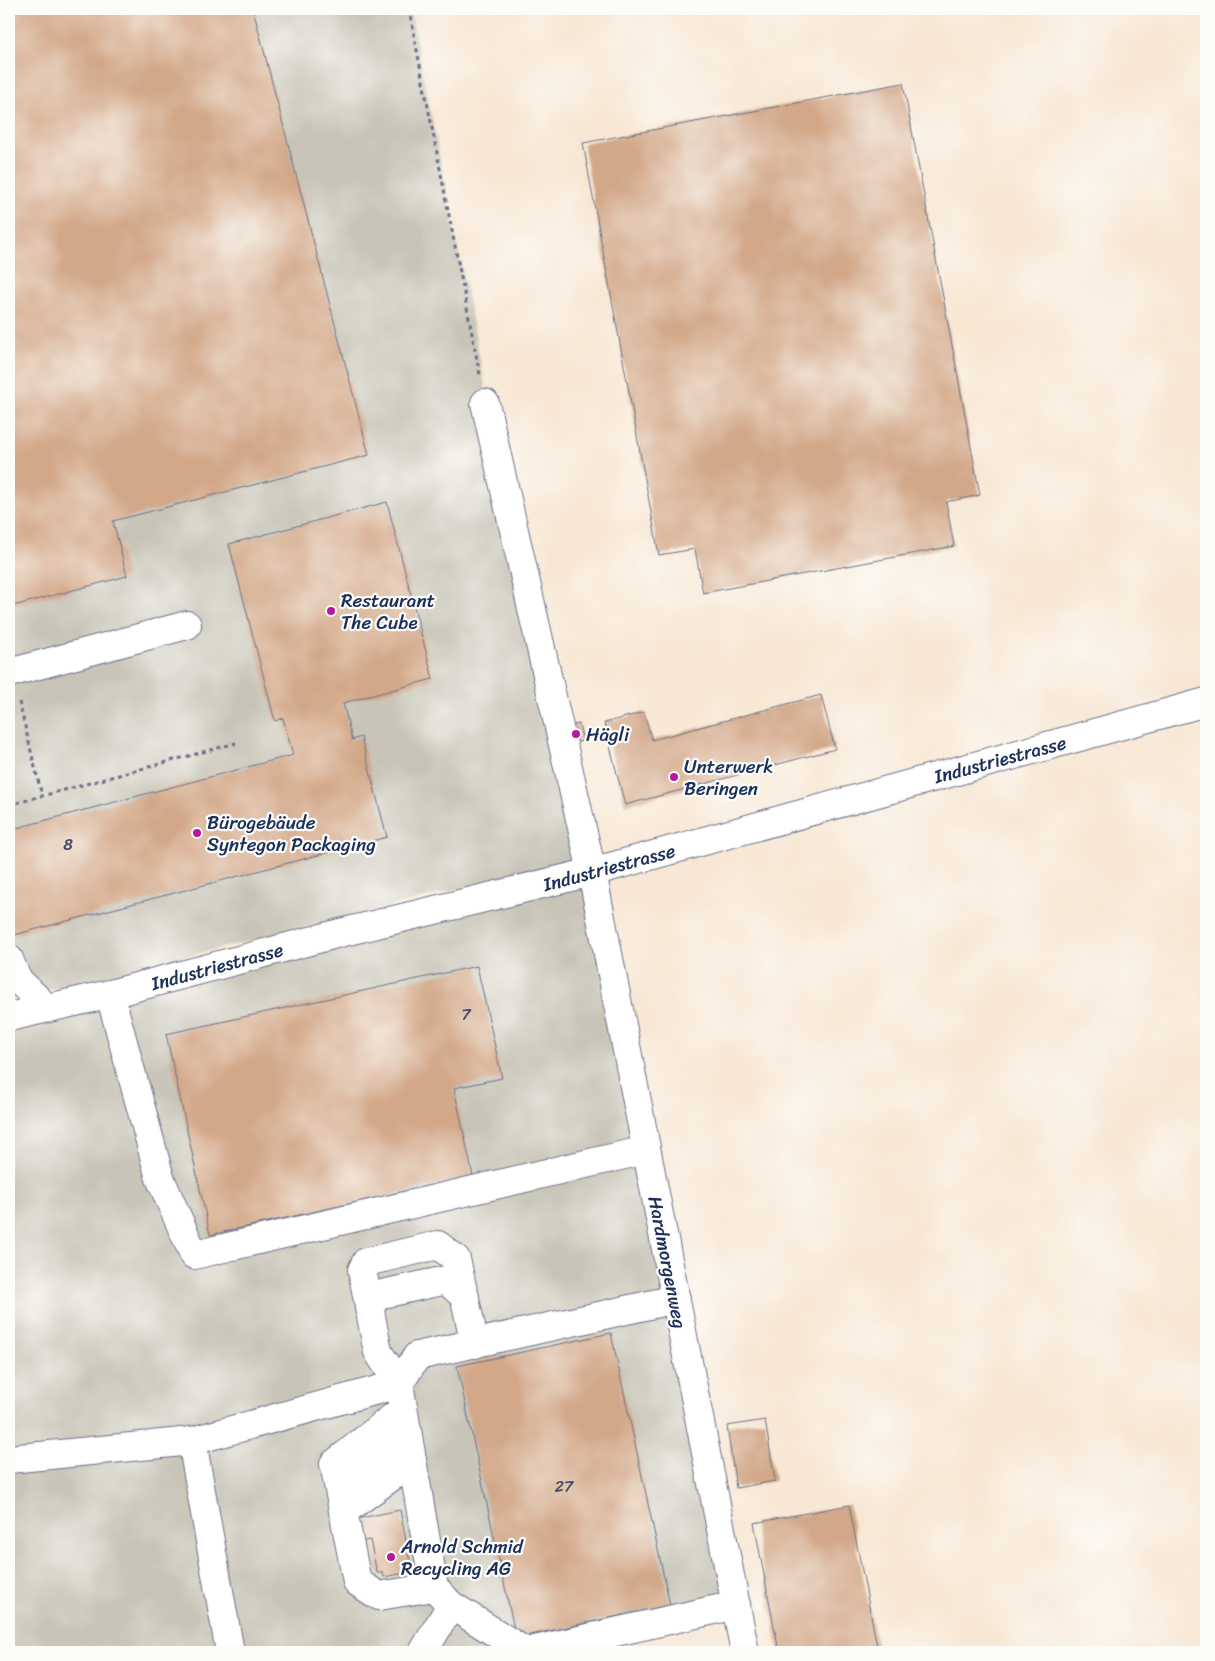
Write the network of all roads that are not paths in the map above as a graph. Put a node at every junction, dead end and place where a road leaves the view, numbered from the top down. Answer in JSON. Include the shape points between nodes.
{"nodes":[{"id":1,"x":485,"y":403,"type":"road end"},
{"id":2,"x":187,"y":624,"type":"dead end"},
{"id":3,"x":10,"y":673,"type":"edge"},
{"id":4,"x":1206,"y":702,"type":"edge"},
{"id":5,"x":592,"y":872,"type":"junction"},
{"id":6,"x":9,"y":960,"type":"edge"},
{"id":7,"x":110,"y":994,"type":"junction"},
{"id":8,"x":46,"y":1007,"type":"junction"},
{"id":9,"x":9,"y":1017,"type":"edge"},
{"id":10,"x":646,"y":1150,"type":"junction"},
{"id":11,"x":465,"y":1298,"type":"junction"},
{"id":12,"x":676,"y":1299,"type":"junction"},
{"id":13,"x":369,"y":1308,"type":"junction"},
{"id":14,"x":475,"y":1344,"type":"junction"},
{"id":15,"x":403,"y":1409,"type":"junction"},
{"id":16,"x":192,"y":1441,"type":"junction"},
{"id":17,"x":9,"y":1459,"type":"edge"},
{"id":18,"x":412,"y":1462,"type":"junction"},
{"id":19,"x":341,"y":1500,"type":"junction"},
{"id":20,"x":443,"y":1596,"type":"junction"},
{"id":21,"x":736,"y":1605,"type":"junction"},
{"id":22,"x":230,"y":1652,"type":"edge"},
{"id":23,"x":423,"y":1652,"type":"edge"},
{"id":24,"x":745,"y":1652,"type":"edge"}],
"edges":[{"from":1,"to":5,"type":"street","name":"Hardmorgenweg"},
{"from":2,"to":3,"type":"street"},
{"from":4,"to":5,"type":"street","name":"Industriestrasse"},
{"from":5,"to":7,"type":"street","name":"Industriestrasse"},
{"from":5,"to":10,"type":"street","name":"Hardmorgenweg"},
{"from":6,"to":8,"type":"street","via":[[17,978]]},
{"from":7,"to":8,"type":"street","name":"Industriestrasse"},
{"from":7,"to":10,"type":"street","via":[[160,1178],[194,1255]]},
{"from":8,"to":9,"type":"street","name":"Industriestrasse"},
{"from":10,"to":12,"type":"street","name":"Hardmorgenweg"},
{"from":11,"to":13,"type":"street","via":[[446,1280],[378,1296]]},
{"from":11,"to":13,"type":"street","via":[[456,1259],[438,1245],[366,1262],[362,1270]]},
{"from":11,"to":14,"type":"street"},
{"from":12,"to":14,"type":"street"},
{"from":12,"to":21,"type":"street","name":"Hardmorgenweg"},
{"from":13,"to":15,"type":"street","via":[[378,1352]]},
{"from":14,"to":15,"type":"street","via":[[417,1356]]},
{"from":15,"to":16,"type":"street"},
{"from":15,"to":18,"type":"street"},
{"from":15,"to":19,"type":"street","via":[[334,1464]]},
{"from":16,"to":17,"type":"street"},
{"from":16,"to":22,"type":"street"},
{"from":18,"to":19,"type":"street"},
{"from":18,"to":20,"type":"street"},
{"from":19,"to":20,"type":"street","via":[[357,1582],[379,1596]]},
{"from":20,"to":21,"type":"street","via":[[526,1652]]},
{"from":20,"to":23,"type":"street"},
{"from":21,"to":24,"type":"street","name":"Hardmorgenweg"}]}
